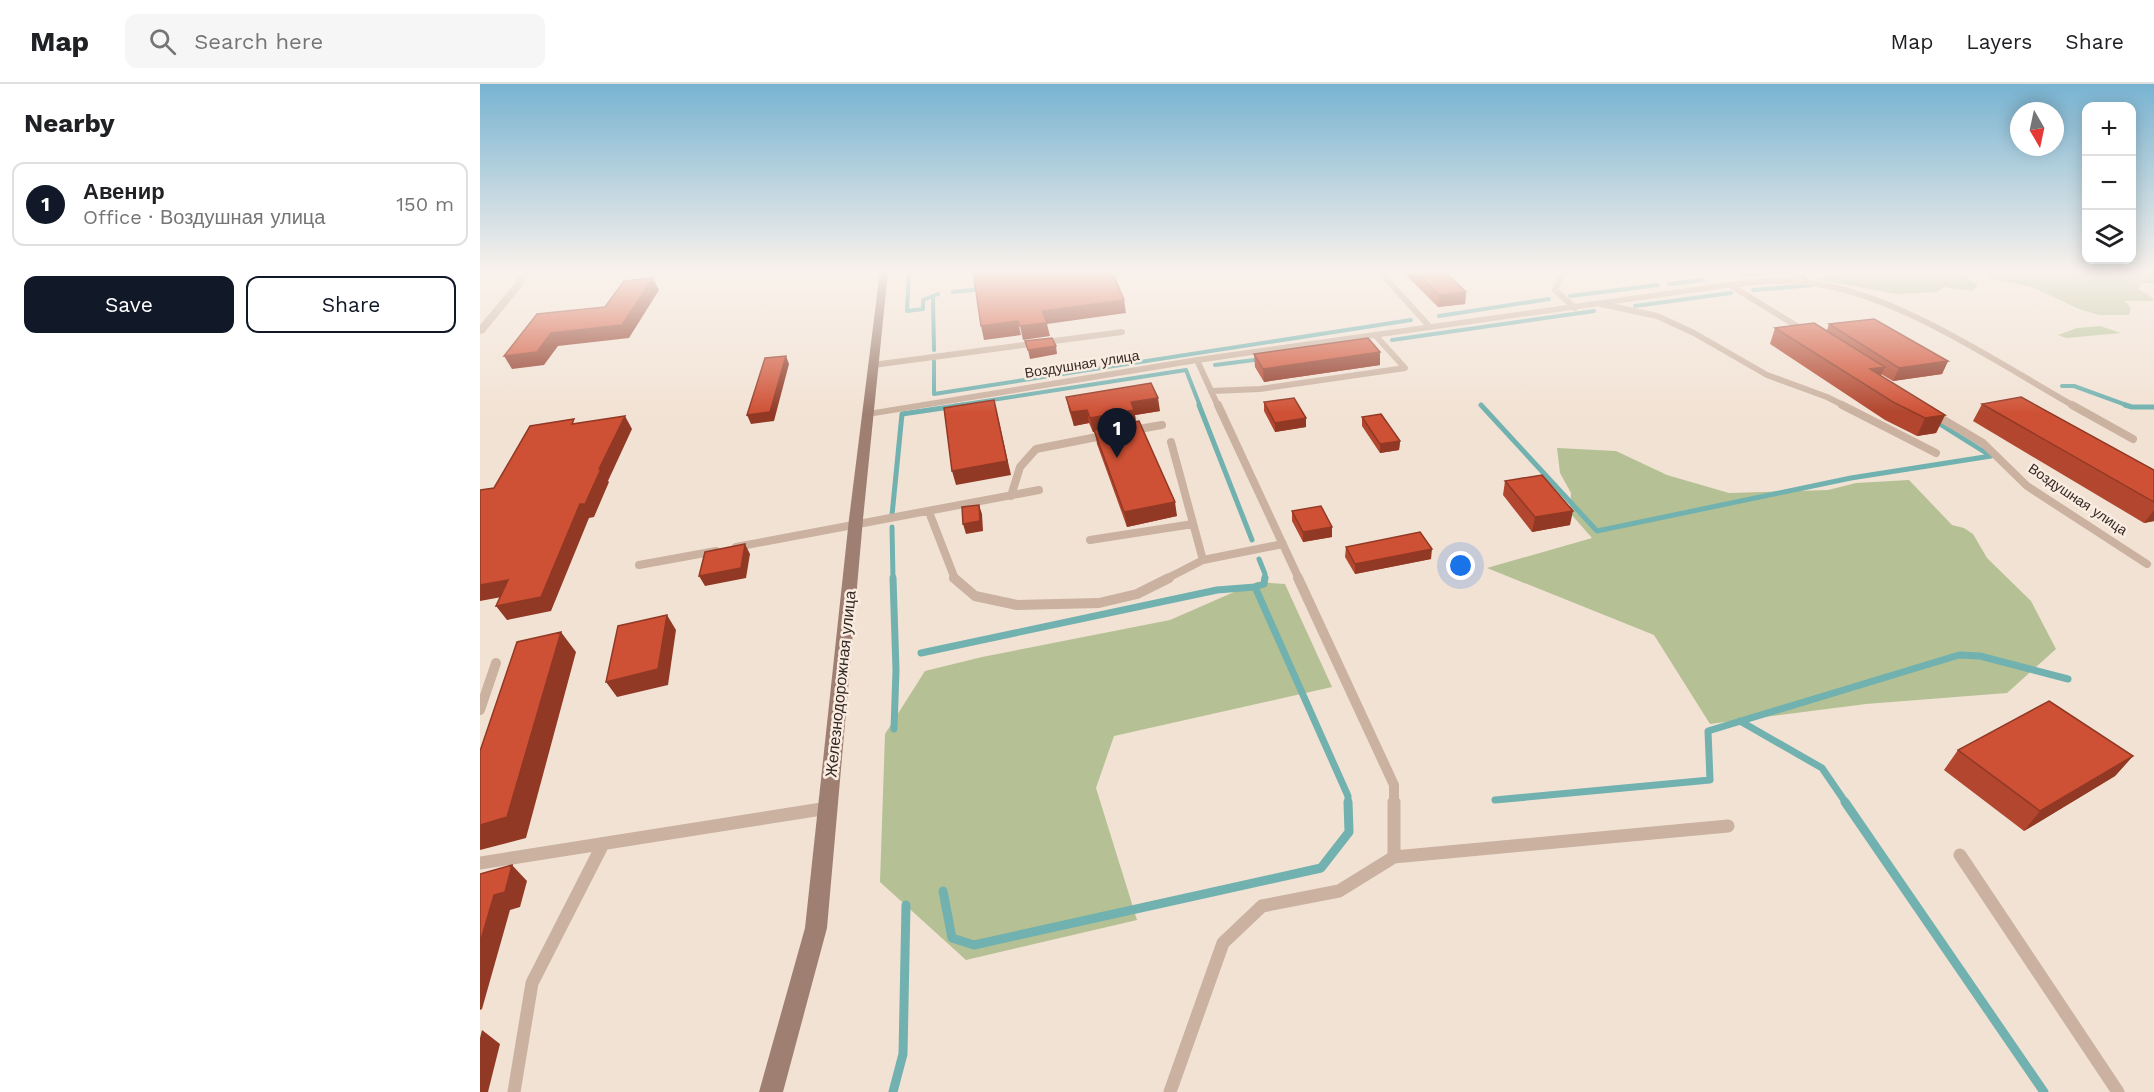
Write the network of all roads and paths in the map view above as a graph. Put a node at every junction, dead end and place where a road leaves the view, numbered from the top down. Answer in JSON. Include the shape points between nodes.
{"nodes":[{"id":1,"x":491,"y":318,"type":"edge"},
{"id":2,"x":879,"y":318,"type":"edge"},
{"id":3,"x":1422,"y":318,"type":"edge"},
{"id":4,"x":1498,"y":318,"type":"edge"},
{"id":5,"x":1661,"y":318,"type":"edge"},
{"id":6,"x":1785,"y":318,"type":"edge"},
{"id":7,"x":1913,"y":318,"type":"edge"},
{"id":8,"x":1430,"y":327,"type":"junction"},
{"id":9,"x":480,"y":331,"type":"edge"},
{"id":10,"x":1122,"y":332,"type":"dead end"},
{"id":11,"x":1811,"y":334,"type":"edge"},
{"id":12,"x":1375,"y":335,"type":"junction"},
{"id":13,"x":1197,"y":360,"type":"junction"},
{"id":14,"x":873,"y":365,"type":"junction"},
{"id":15,"x":1211,"y":391,"type":"junction"},
{"id":16,"x":1926,"y":409,"type":"edge"},
{"id":17,"x":868,"y":414,"type":"junction"},
{"id":18,"x":1162,"y":425,"type":"dead end"},
{"id":19,"x":1127,"y":431,"type":"edge"},
{"id":20,"x":1116,"y":434,"type":"edge"},
{"id":21,"x":2133,"y":439,"type":"dead end"},
{"id":22,"x":1171,"y":442,"type":"dead end"},
{"id":23,"x":1936,"y":453,"type":"dead end"},
{"id":24,"x":1039,"y":490,"type":"dead end"},
{"id":25,"x":1011,"y":496,"type":"junction"},
{"id":26,"x":929,"y":512,"type":"junction"},
{"id":27,"x":1193,"y":524,"type":"junction"},
{"id":28,"x":855,"y":526,"type":"junction"},
{"id":29,"x":1090,"y":540,"type":"dead end"},
{"id":30,"x":1282,"y":544,"type":"junction"},
{"id":31,"x":1203,"y":560,"type":"junction"},
{"id":32,"x":2147,"y":564,"type":"dead end"},
{"id":33,"x":639,"y":565,"type":"dead end"},
{"id":34,"x":496,"y":663,"type":"dead end"},
{"id":35,"x":480,"y":710,"type":"edge"},
{"id":36,"x":828,"y":808,"type":"junction"},
{"id":37,"x":1728,"y":826,"type":"dead end"},
{"id":38,"x":603,"y":844,"type":"junction"},
{"id":39,"x":1959,"y":855,"type":"dead end"},
{"id":40,"x":1394,"y":857,"type":"junction"},
{"id":41,"x":480,"y":863,"type":"edge"},
{"id":42,"x":514,"y":1092,"type":"edge"},
{"id":43,"x":771,"y":1092,"type":"edge"},
{"id":44,"x":1170,"y":1092,"type":"edge"},
{"id":45,"x":2118,"y":1092,"type":"edge"}],
"edges":[{"from":1,"to":9,"type":"street"},
{"from":2,"to":14,"type":"main road","name":"Железнодорожная улица"},
{"from":3,"to":8,"type":"lane"},
{"from":4,"to":8,"type":"street","name":"Воздушная улица"},
{"from":5,"to":23,"type":"lane","via":[[1767,375],[1827,397]]},
{"from":6,"to":11,"type":"lane"},
{"from":7,"to":21,"type":"lane"},
{"from":8,"to":12,"type":"street","name":"Воздушная улица"},
{"from":10,"to":14,"type":"lane"},
{"from":12,"to":13,"type":"street","name":"Воздушная улица"},
{"from":12,"to":15,"type":"lane","via":[[1405,368],[1260,389]]},
{"from":13,"to":15,"type":"lane"},
{"from":13,"to":17,"type":"street","name":"Воздушная улица"},
{"from":14,"to":17,"type":"main road","name":"Железнодорожная улица"},
{"from":15,"to":30,"type":"lane"},
{"from":16,"to":32,"type":"lane","name":"Воздушная улица","via":[[1983,443],[2027,486]]},
{"from":17,"to":28,"type":"main road","name":"Железнодорожная улица"},
{"from":18,"to":19,"type":"lane"},
{"from":20,"to":25,"type":"lane","via":[[1036,449],[1020,467]]},
{"from":22,"to":27,"type":"lane"},
{"from":24,"to":25,"type":"lane"},
{"from":25,"to":26,"type":"lane"},
{"from":26,"to":28,"type":"lane"},
{"from":26,"to":31,"type":"lane","via":[[954,578],[975,596],[1017,605],[1098,603],[1137,594]]},
{"from":27,"to":29,"type":"lane"},
{"from":27,"to":31,"type":"lane"},
{"from":28,"to":33,"type":"lane"},
{"from":28,"to":36,"type":"main road","name":"Железнодорожная улица"},
{"from":30,"to":31,"type":"lane"},
{"from":30,"to":40,"type":"lane","via":[[1394,785]]},
{"from":34,"to":35,"type":"lane"},
{"from":36,"to":38,"type":"lane"},
{"from":36,"to":43,"type":"main road","name":"Железнодорожная улица","via":[[816,928]]},
{"from":37,"to":40,"type":"lane"},
{"from":38,"to":41,"type":"lane"},
{"from":38,"to":42,"type":"lane","via":[[532,982]]},
{"from":39,"to":45,"type":"lane"},
{"from":40,"to":44,"type":"lane","via":[[1339,891],[1262,906],[1223,943]]}]}
